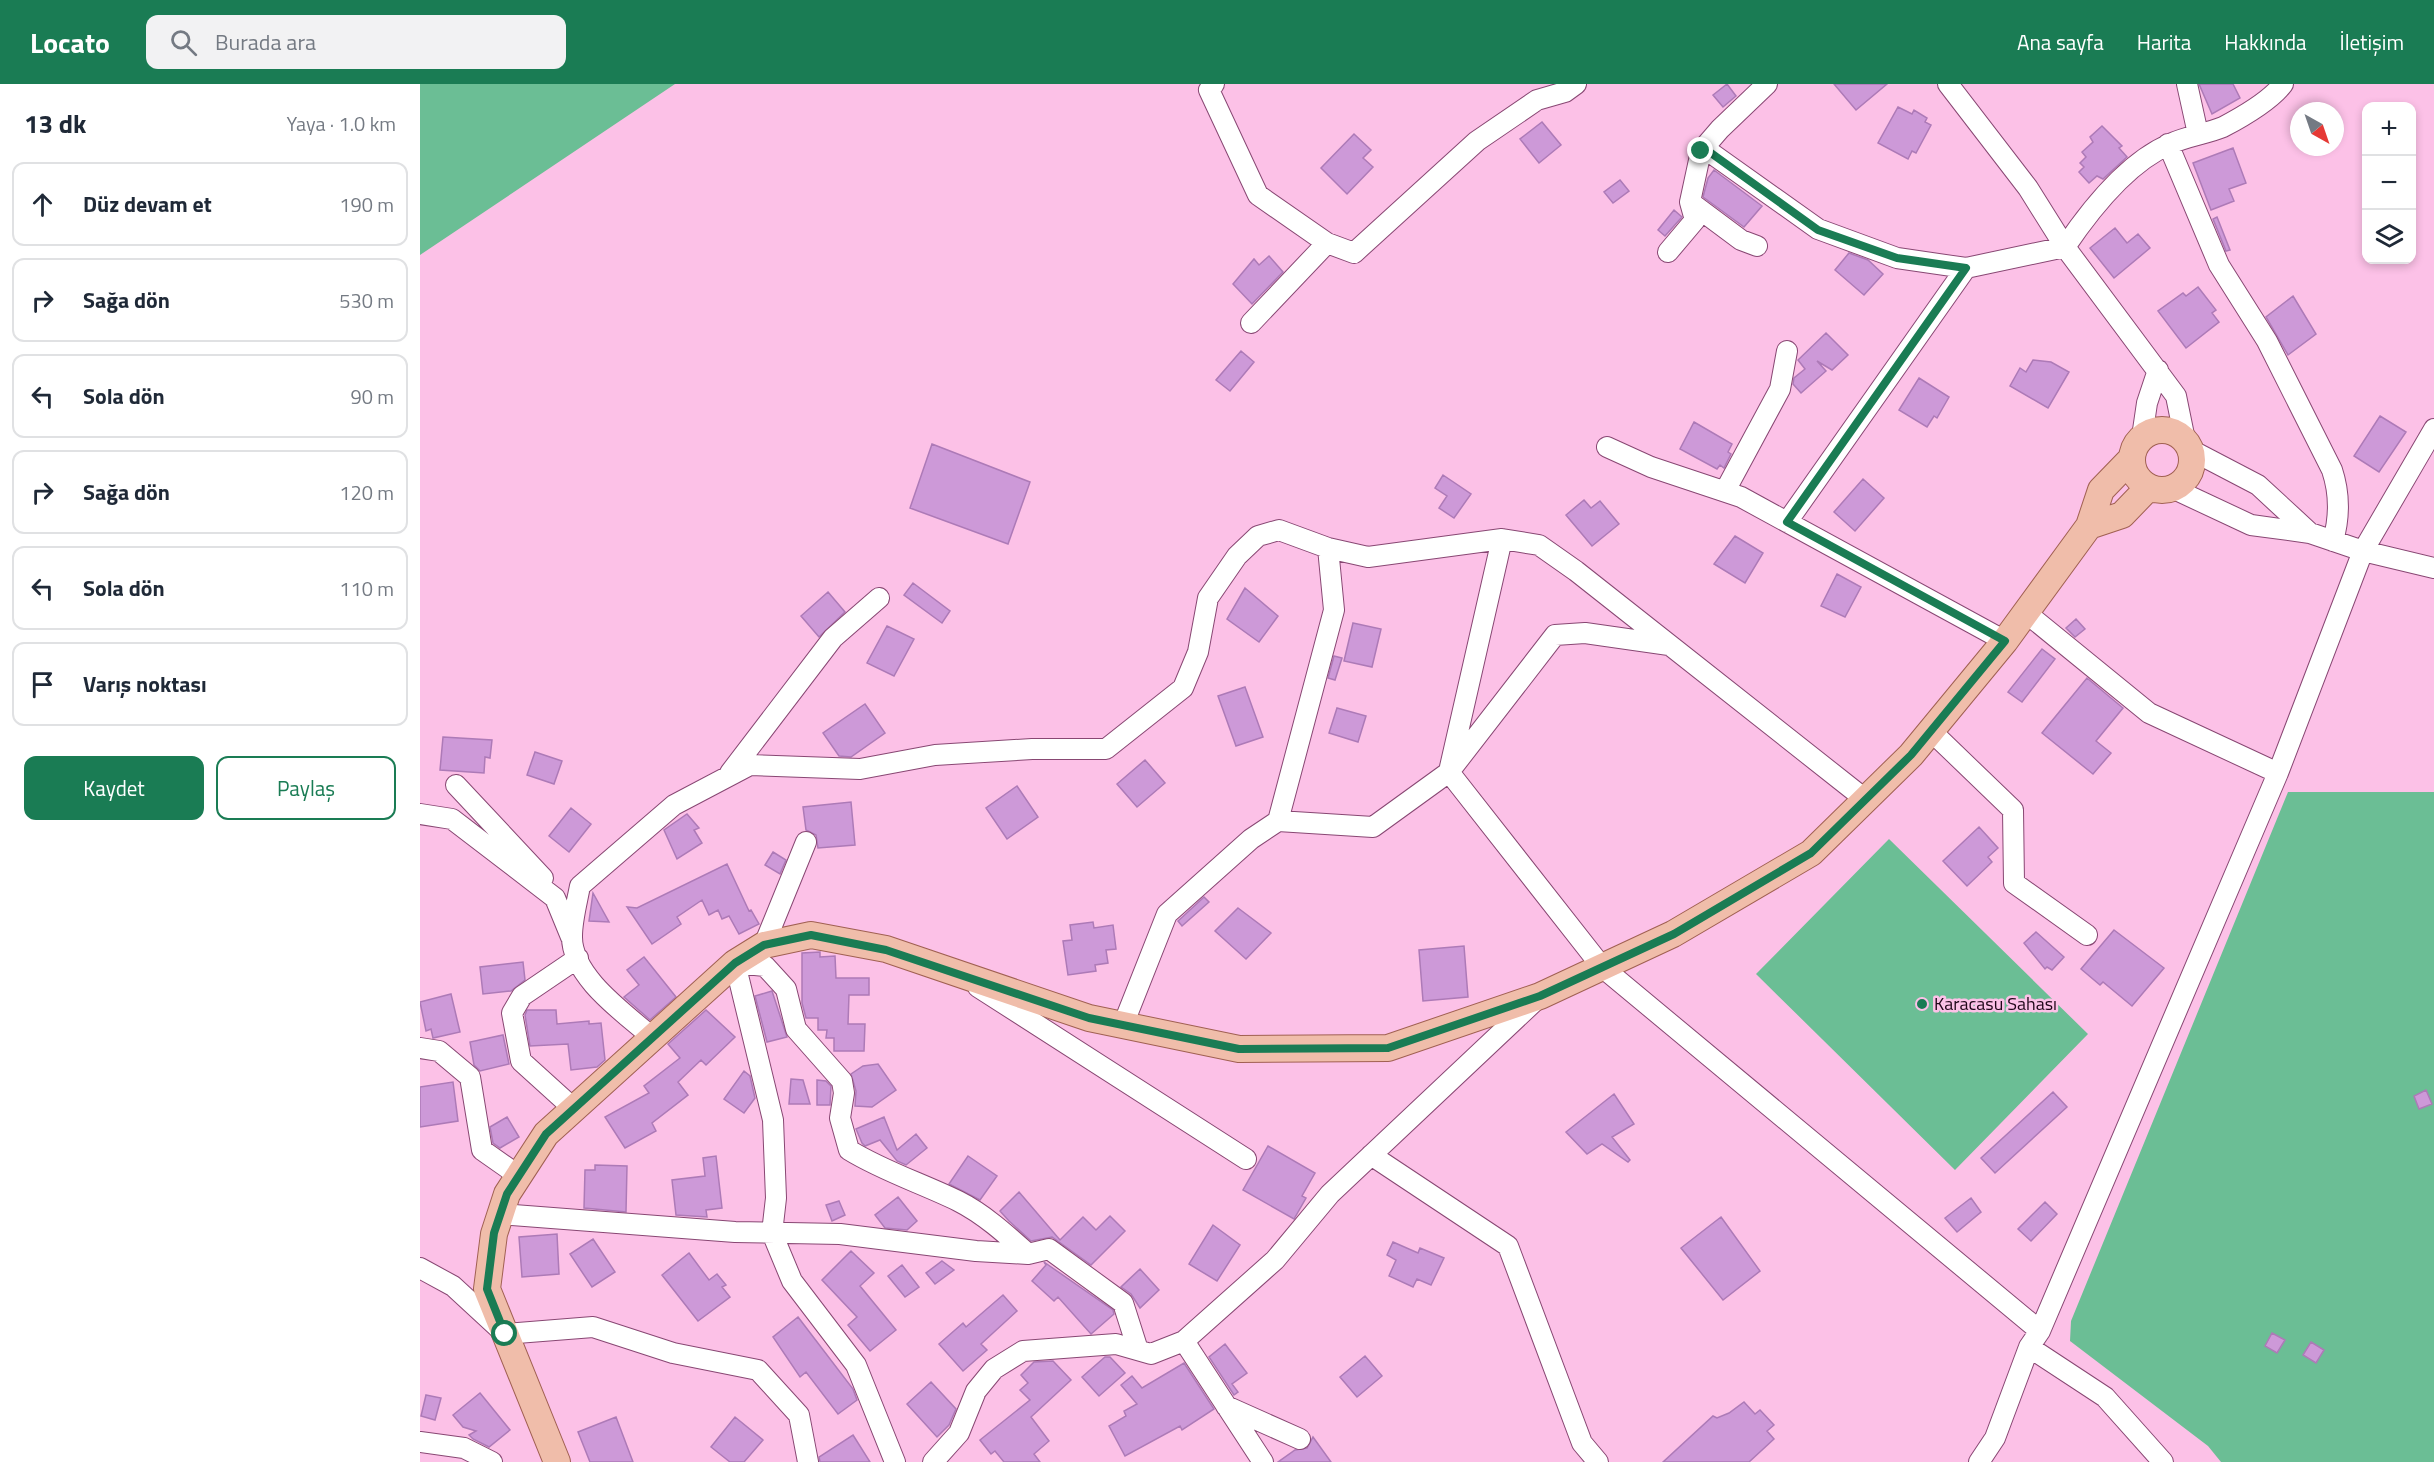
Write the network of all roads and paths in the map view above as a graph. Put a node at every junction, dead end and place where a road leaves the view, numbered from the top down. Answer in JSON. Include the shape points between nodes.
{"nodes":[{"id":1,"x":1214,"y":84,"type":"edge"},
{"id":2,"x":1576,"y":84,"type":"edge"},
{"id":3,"x":1767,"y":84,"type":"edge"},
{"id":4,"x":1948,"y":84,"type":"edge"},
{"id":5,"x":2187,"y":84,"type":"edge"},
{"id":6,"x":2283,"y":84,"type":"edge"},
{"id":7,"x":2198,"y":134,"type":"junction"},
{"id":8,"x":2168,"y":144,"type":"junction"},
{"id":9,"x":1704,"y":148,"type":"junction"},
{"id":10,"x":1690,"y":202,"type":"junction"},
{"id":11,"x":1327,"y":243,"type":"junction"},
{"id":12,"x":1757,"y":246,"type":"dead end"},
{"id":13,"x":2065,"y":247,"type":"junction"},
{"id":14,"x":1668,"y":252,"type":"dead end"},
{"id":15,"x":1966,"y":268,"type":"junction"},
{"id":16,"x":1251,"y":323,"type":"dead end"},
{"id":17,"x":1787,"y":351,"type":"dead end"},
{"id":18,"x":2158,"y":370,"type":"junction"},
{"id":19,"x":2434,"y":429,"type":"edge"},
{"id":20,"x":2188,"y":445,"type":"junction"},
{"id":21,"x":1607,"y":447,"type":"dead end"},
{"id":22,"x":2137,"y":448,"type":"junction"},
{"id":23,"x":2161,"y":488,"type":"junction"},
{"id":24,"x":1725,"y":491,"type":"junction"},
{"id":25,"x":1787,"y":522,"type":"junction"},
{"id":26,"x":2089,"y":526,"type":"junction"},
{"id":27,"x":2310,"y":532,"type":"junction"},
{"id":28,"x":1502,"y":539,"type":"junction"},
{"id":29,"x":2333,"y":541,"type":"junction"},
{"id":30,"x":1328,"y":548,"type":"junction"},
{"id":31,"x":2363,"y":551,"type":"junction"},
{"id":32,"x":2434,"y":568,"type":"edge"},
{"id":33,"x":879,"y":598,"type":"dead end"},
{"id":34,"x":2025,"y":612,"type":"junction"},
{"id":35,"x":2005,"y":641,"type":"junction"},
{"id":36,"x":1671,"y":646,"type":"junction"},
{"id":37,"x":1931,"y":731,"type":"junction"},
{"id":38,"x":1449,"y":772,"type":"junction"},
{"id":39,"x":2278,"y":773,"type":"junction"},
{"id":40,"x":727,"y":777,"type":"junction"},
{"id":41,"x":456,"y":785,"type":"dead end"},
{"id":42,"x":1866,"y":800,"type":"junction"},
{"id":43,"x":420,"y":814,"type":"edge"},
{"id":44,"x":1278,"y":821,"type":"junction"},
{"id":45,"x":806,"y":842,"type":"dead end"},
{"id":46,"x":555,"y":898,"type":"junction"},
{"id":47,"x":2087,"y":935,"type":"dead end"},
{"id":48,"x":571,"y":937,"type":"junction"},
{"id":49,"x":764,"y":945,"type":"junction"},
{"id":50,"x":578,"y":958,"type":"junction"},
{"id":51,"x":735,"y":963,"type":"junction"},
{"id":52,"x":1602,"y":967,"type":"junction"},
{"id":53,"x":960,"y":975,"type":"junction"},
{"id":54,"x":1540,"y":996,"type":"junction"},
{"id":55,"x":1123,"y":1025,"type":"junction"},
{"id":56,"x":653,"y":1038,"type":"junction"},
{"id":57,"x":420,"y":1048,"type":"edge"},
{"id":58,"x":574,"y":1109,"type":"junction"},
{"id":59,"x":1371,"y":1155,"type":"junction"},
{"id":60,"x":1246,"y":1159,"type":"dead end"},
{"id":61,"x":519,"y":1176,"type":"junction"},
{"id":62,"x":500,"y":1214,"type":"junction"},
{"id":63,"x":772,"y":1233,"type":"junction"},
{"id":64,"x":1028,"y":1254,"type":"junction"},
{"id":65,"x":420,"y":1268,"type":"edge"},
{"id":66,"x":505,"y":1334,"type":"junction"},
{"id":67,"x":2034,"y":1339,"type":"junction"},
{"id":68,"x":1184,"y":1341,"type":"junction"},
{"id":69,"x":1138,"y":1350,"type":"junction"},
{"id":70,"x":1227,"y":1406,"type":"junction"},
{"id":71,"x":1300,"y":1439,"type":"dead end"},
{"id":72,"x":425,"y":1444,"type":"edge"},
{"id":73,"x":492,"y":1462,"type":"edge"},
{"id":74,"x":557,"y":1462,"type":"edge"},
{"id":75,"x":808,"y":1462,"type":"edge"},
{"id":76,"x":895,"y":1462,"type":"edge"},
{"id":77,"x":933,"y":1462,"type":"edge"},
{"id":78,"x":1263,"y":1462,"type":"edge"},
{"id":79,"x":1598,"y":1462,"type":"edge"},
{"id":80,"x":1979,"y":1462,"type":"edge"},
{"id":81,"x":2163,"y":1462,"type":"edge"}],
"edges":[{"from":1,"to":11,"type":"street","via":[[1209,90],[1258,195]]},
{"from":2,"to":11,"type":"street","via":[[1565,92],[1537,100],[1477,141],[1354,253]]},
{"from":3,"to":9,"type":"street"},
{"from":4,"to":13,"type":"street","via":[[2028,188]]},
{"from":5,"to":7,"type":"street"},
{"from":6,"to":7,"type":"street","via":[[2276,93],[2222,127]]},
{"from":7,"to":8,"type":"street"},
{"from":8,"to":13,"type":"street","via":[[2110,190]]},
{"from":8,"to":29,"type":"street","via":[[2219,265],[2267,341],[2332,470],[2339,498]]},
{"from":9,"to":10,"type":"street"},
{"from":9,"to":15,"type":"street","via":[[1818,230],[1897,258]]},
{"from":10,"to":12,"type":"street","via":[[1742,240]]},
{"from":10,"to":14,"type":"street","via":[[1695,220]]},
{"from":11,"to":16,"type":"street"},
{"from":13,"to":15,"type":"street"},
{"from":13,"to":18,"type":"street"},
{"from":15,"to":25,"type":"street"},
{"from":17,"to":24,"type":"street","via":[[1780,389]]},
{"from":18,"to":20,"type":"street","via":[[2176,396]]},
{"from":18,"to":22,"type":"street"},
{"from":19,"to":31,"type":"street"},
{"from":20,"to":22,"type":"main road","via":[[2175,433],[2164,430],[2152,431]]},
{"from":20,"to":23,"type":"main road","via":[[2193,462],[2190,473],[2183,482]]},
{"from":20,"to":27,"type":"street","via":[[2258,485]]},
{"from":21,"to":24,"type":"street","via":[[1651,467]]},
{"from":22,"to":23,"type":"main road","via":[[2134,470],[2140,480]]},
{"from":22,"to":26,"type":"main road","via":[[2101,490]]},
{"from":23,"to":26,"type":"main road","via":[[2122,514]]},
{"from":23,"to":27,"type":"street","via":[[2251,525]]},
{"from":24,"to":25,"type":"street"},
{"from":25,"to":35,"type":"street"},
{"from":26,"to":34,"type":"main road"},
{"from":27,"to":29,"type":"street"},
{"from":28,"to":30,"type":"street","via":[[1368,557]]},
{"from":28,"to":36,"type":"street","via":[[1539,545]]},
{"from":28,"to":38,"type":"street"},
{"from":29,"to":31,"type":"street"},
{"from":30,"to":40,"type":"street","via":[[1279,530],[1258,536],[1237,556],[1208,598],[1198,652],[1183,688],[1106,749],[936,754],[861,769],[750,765]]},
{"from":30,"to":44,"type":"street","via":[[1334,610]]},
{"from":31,"to":32,"type":"street"},
{"from":31,"to":39,"type":"street"},
{"from":33,"to":40,"type":"street","via":[[833,638]]},
{"from":34,"to":35,"type":"main road"},
{"from":34,"to":39,"type":"street","via":[[2149,713]]},
{"from":35,"to":37,"type":"main road"},
{"from":36,"to":38,"type":"street","via":[[1585,633],[1555,635]]},
{"from":36,"to":42,"type":"street"},
{"from":37,"to":42,"type":"main road"},
{"from":37,"to":47,"type":"street","via":[[2013,810],[2014,883]]},
{"from":38,"to":44,"type":"street","via":[[1373,827]]},
{"from":38,"to":52,"type":"street"},
{"from":39,"to":67,"type":"street"},
{"from":40,"to":48,"type":"street","via":[[674,805],[580,886]]},
{"from":41,"to":46,"type":"street","via":[[487,822],[538,871]]},
{"from":42,"to":52,"type":"main road","via":[[1811,853],[1674,934]]},
{"from":43,"to":46,"type":"street","via":[[452,819]]},
{"from":44,"to":55,"type":"street","via":[[1251,839],[1167,914]]},
{"from":45,"to":49,"type":"street"},
{"from":46,"to":48,"type":"street"},
{"from":48,"to":50,"type":"street"},
{"from":49,"to":51,"type":"main road"},
{"from":49,"to":53,"type":"main road","via":[[811,935],[886,950]]},
{"from":50,"to":56,"type":"street","via":[[598,990]]},
{"from":50,"to":58,"type":"street","via":[[522,996],[512,1013],[521,1061]]},
{"from":51,"to":56,"type":"main road"},
{"from":51,"to":63,"type":"street","via":[[773,1120],[776,1198]]},
{"from":51,"to":64,"type":"street","via":[[765,966],[786,988],[796,1029],[842,1081],[840,1118],[849,1150],[960,1202],[998,1227]]},
{"from":52,"to":54,"type":"main road"},
{"from":52,"to":67,"type":"street"},
{"from":53,"to":55,"type":"main road","via":[[1089,1018]]},
{"from":53,"to":60,"type":"street"},
{"from":54,"to":55,"type":"main road","via":[[1388,1048],[1239,1049]]},
{"from":54,"to":59,"type":"street"},
{"from":56,"to":58,"type":"main road"},
{"from":57,"to":61,"type":"street","via":[[439,1052],[470,1077],[482,1150]]},
{"from":58,"to":61,"type":"main road","via":[[546,1134]]},
{"from":59,"to":68,"type":"street","via":[[1330,1194],[1275,1260]]},
{"from":59,"to":79,"type":"street","via":[[1508,1246],[1582,1443]]},
{"from":61,"to":62,"type":"main road"},
{"from":62,"to":63,"type":"street"},
{"from":62,"to":66,"type":"main road","via":[[487,1289]]},
{"from":63,"to":64,"type":"street","via":[[840,1234]]},
{"from":63,"to":76,"type":"street","via":[[792,1281],[856,1365]]},
{"from":64,"to":69,"type":"street","via":[[1049,1249],[1123,1303]]},
{"from":65,"to":66,"type":"street","via":[[453,1286]]},
{"from":66,"to":74,"type":"main road"},
{"from":66,"to":75,"type":"street","via":[[593,1327],[672,1353],[758,1370],[799,1415]]},
{"from":67,"to":80,"type":"street","via":[[1995,1438]]},
{"from":67,"to":81,"type":"street","via":[[2105,1397]]},
{"from":68,"to":69,"type":"street","via":[[1150,1354]]},
{"from":68,"to":70,"type":"street"},
{"from":69,"to":77,"type":"street","via":[[1116,1344],[1023,1351],[994,1370],[976,1390],[959,1433]]},
{"from":70,"to":71,"type":"street"},
{"from":70,"to":78,"type":"street"},
{"from":72,"to":73,"type":"street","via":[[464,1448]]}]}
